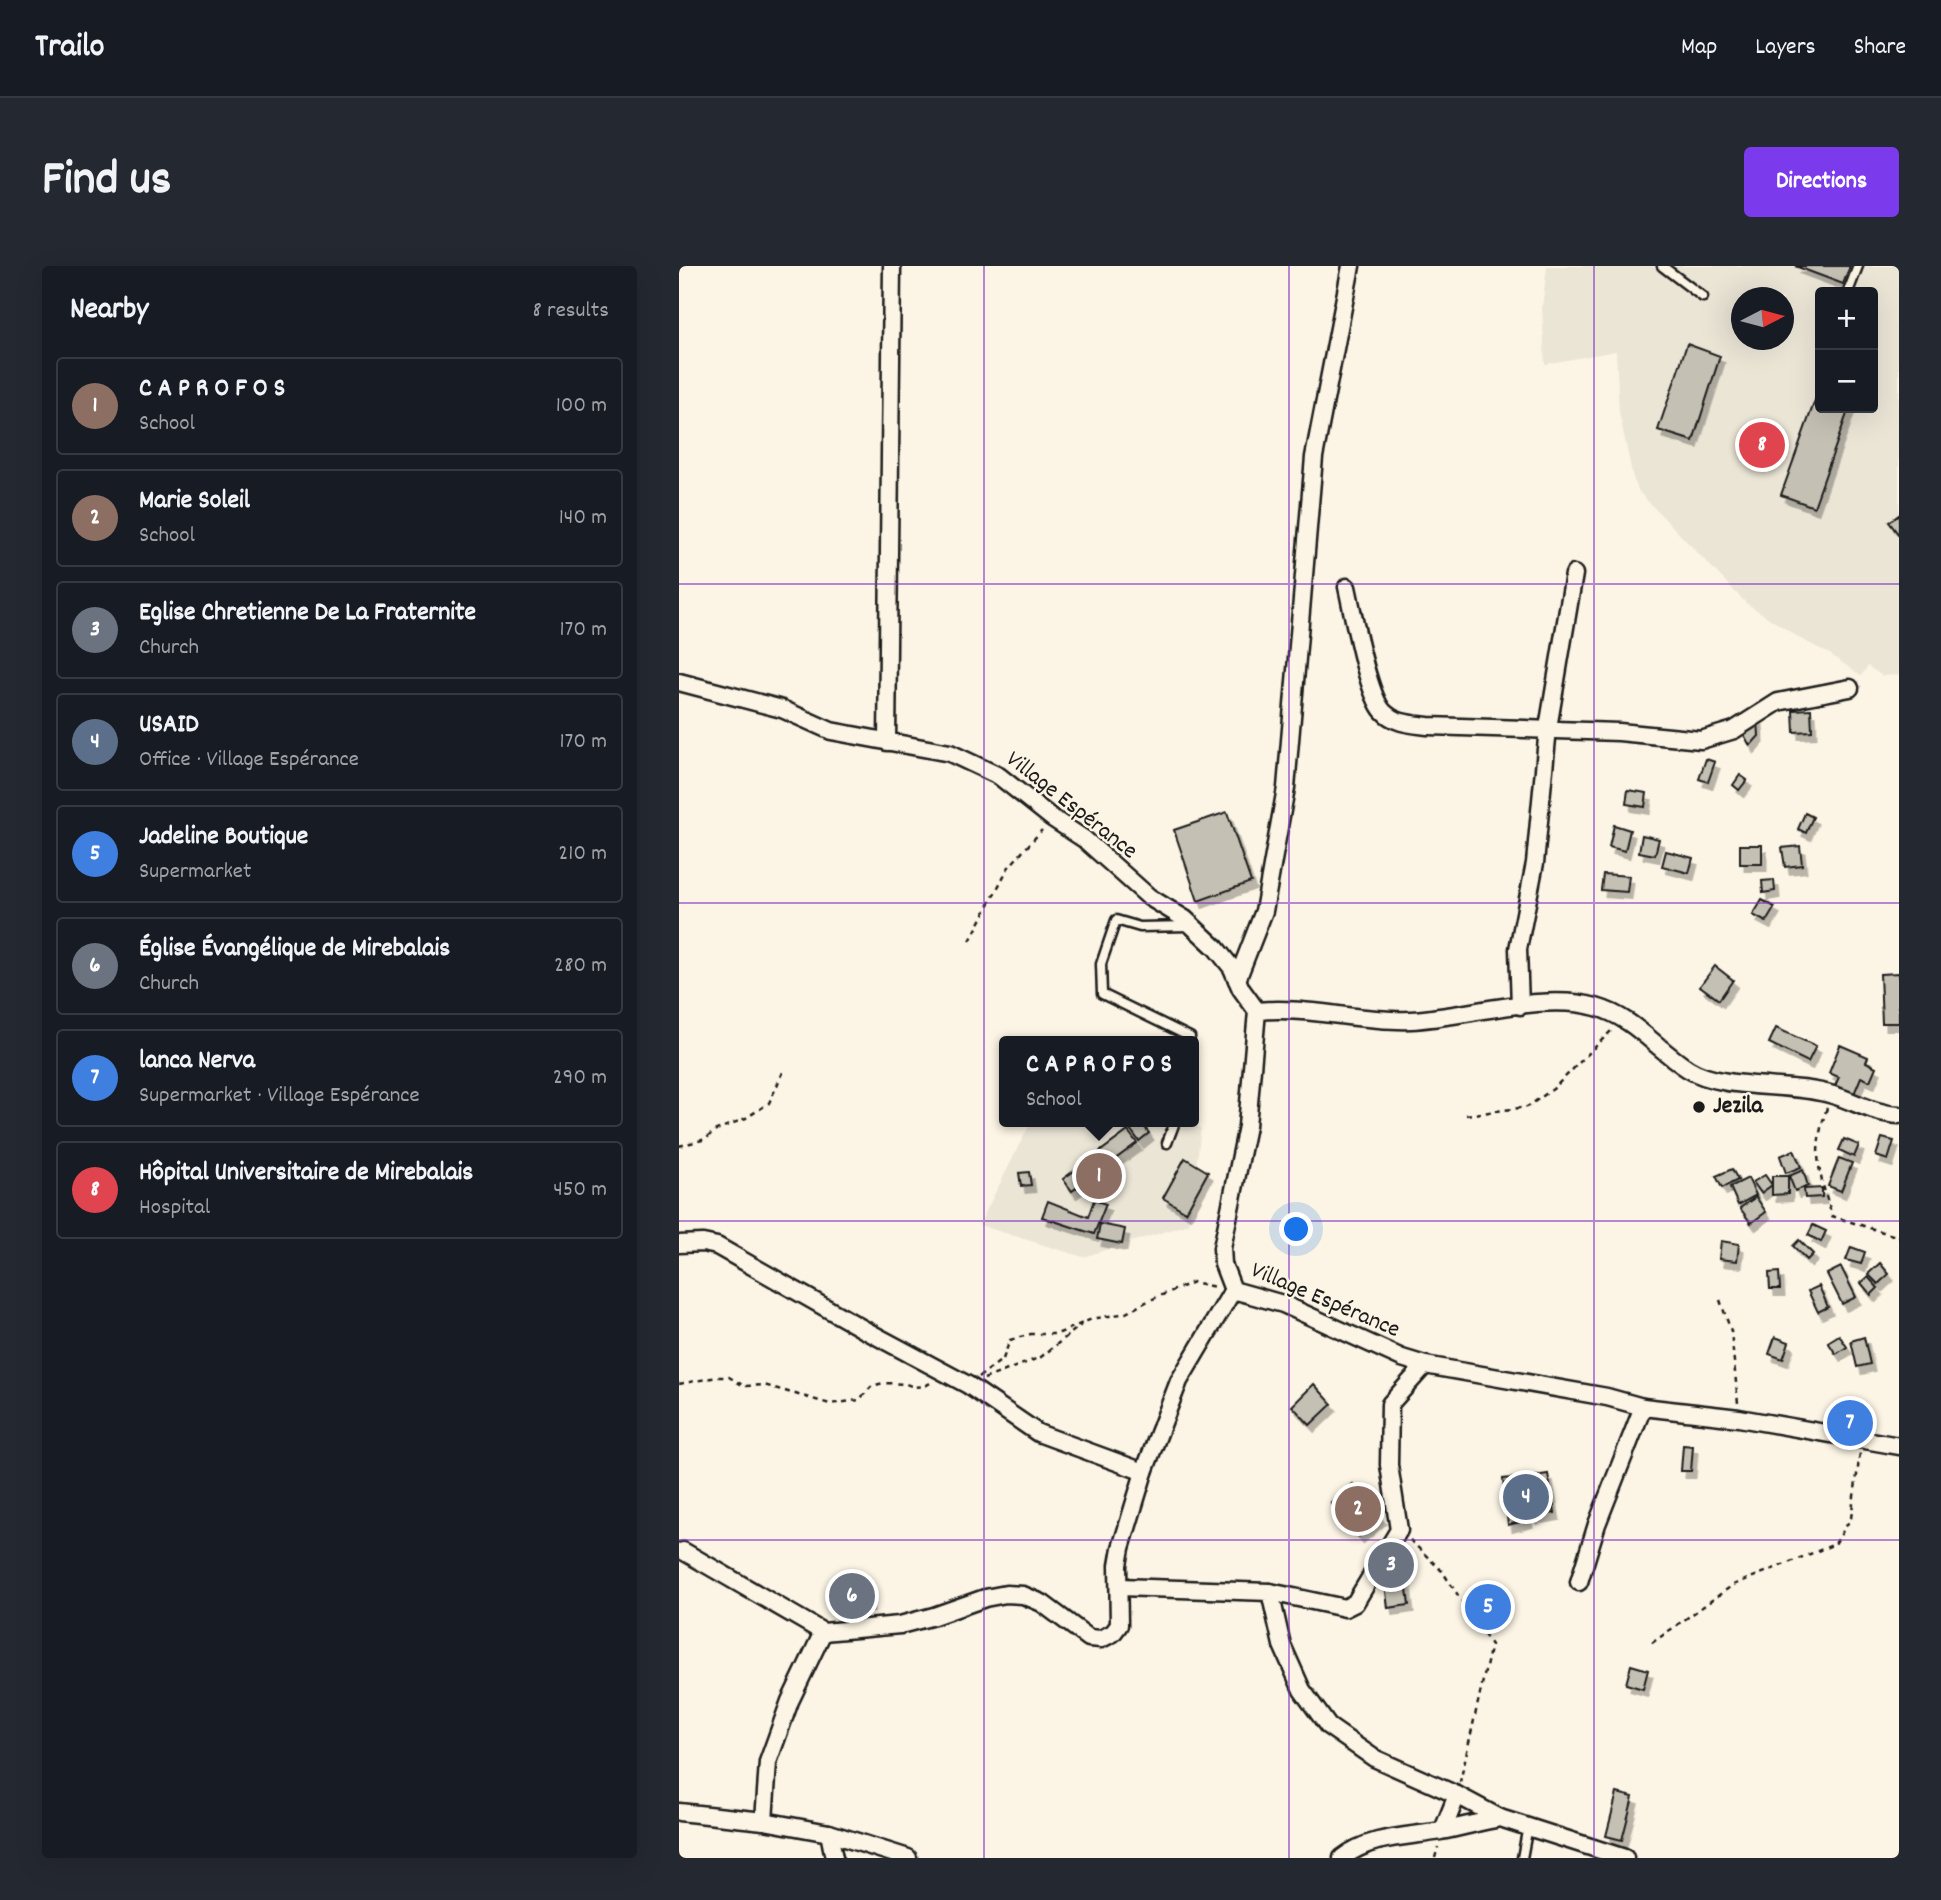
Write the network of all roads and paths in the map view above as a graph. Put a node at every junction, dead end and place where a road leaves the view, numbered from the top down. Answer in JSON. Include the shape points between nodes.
{"nodes":[{"id":1,"x":893,"y":266,"type":"edge"},
{"id":2,"x":1351,"y":266,"type":"edge"},
{"id":3,"x":1662,"y":266,"type":"edge"},
{"id":4,"x":1858,"y":266,"type":"edge"},
{"id":5,"x":1850,"y":287,"type":"edge"},
{"id":6,"x":1703,"y":297,"type":"dead end"},
{"id":7,"x":1574,"y":574,"type":"dead end"},
{"id":8,"x":1347,"y":587,"type":"dead end"},
{"id":9,"x":679,"y":682,"type":"edge"},
{"id":10,"x":1850,"y":688,"type":"dead end"},
{"id":11,"x":1548,"y":728,"type":"junction"},
{"id":12,"x":887,"y":742,"type":"junction"},
{"id":13,"x":1052,"y":818,"type":"junction"},
{"id":14,"x":1193,"y":926,"type":"junction"},
{"id":15,"x":970,"y":941,"type":"dead end"},
{"id":16,"x":1237,"y":980,"type":"junction"},
{"id":17,"x":1520,"y":1006,"type":"junction"},
{"id":18,"x":1257,"y":1011,"type":"junction"},
{"id":19,"x":1625,"y":1017,"type":"junction"},
{"id":20,"x":1188,"y":1036,"type":"edge"},
{"id":21,"x":784,"y":1070,"type":"dead end"},
{"id":22,"x":1832,"y":1095,"type":"junction"},
{"id":23,"x":1466,"y":1115,"type":"dead end"},
{"id":24,"x":1899,"y":1115,"type":"edge"},
{"id":25,"x":1173,"y":1127,"type":"edge"},
{"id":26,"x":1167,"y":1143,"type":"dead end"},
{"id":27,"x":679,"y":1146,"type":"edge"},
{"id":28,"x":1899,"y":1237,"type":"edge"},
{"id":29,"x":679,"y":1244,"type":"edge"},
{"id":30,"x":1233,"y":1290,"type":"junction"},
{"id":31,"x":1720,"y":1300,"type":"dead end"},
{"id":32,"x":1081,"y":1325,"type":"junction"},
{"id":33,"x":1426,"y":1365,"type":"junction"},
{"id":34,"x":939,"y":1381,"type":"dead end"},
{"id":35,"x":679,"y":1384,"type":"edge"},
{"id":36,"x":968,"y":1385,"type":"junction"},
{"id":37,"x":1643,"y":1407,"type":"junction"},
{"id":38,"x":1739,"y":1418,"type":"junction"},
{"id":39,"x":1862,"y":1440,"type":"junction"},
{"id":40,"x":1899,"y":1446,"type":"edge"},
{"id":41,"x":1144,"y":1472,"type":"junction"},
{"id":42,"x":1399,"y":1530,"type":"junction"},
{"id":43,"x":683,"y":1550,"type":"dead end"},
{"id":44,"x":1579,"y":1582,"type":"dead end"},
{"id":45,"x":1119,"y":1587,"type":"junction"},
{"id":46,"x":1270,"y":1592,"type":"junction"},
{"id":47,"x":824,"y":1632,"type":"junction"},
{"id":48,"x":1652,"y":1643,"type":"dead end"},
{"id":49,"x":1457,"y":1795,"type":"junction"},
{"id":50,"x":679,"y":1812,"type":"edge"},
{"id":51,"x":1500,"y":1818,"type":"junction"},
{"id":52,"x":764,"y":1821,"type":"junction"},
{"id":53,"x":1528,"y":1826,"type":"junction"},
{"id":54,"x":1443,"y":1830,"type":"junction"},
{"id":55,"x":829,"y":1833,"type":"junction"},
{"id":56,"x":834,"y":1858,"type":"edge"},
{"id":57,"x":908,"y":1858,"type":"edge"},
{"id":58,"x":1342,"y":1858,"type":"edge"},
{"id":59,"x":1523,"y":1858,"type":"edge"},
{"id":60,"x":1625,"y":1858,"type":"edge"}],
"edges":[{"from":1,"to":12,"type":"street"},
{"from":2,"to":16,"type":"street","via":[[1314,457],[1286,788],[1263,911]]},
{"from":3,"to":6,"type":"lane"},
{"from":4,"to":5,"type":"lane"},
{"from":7,"to":11,"type":"street"},
{"from":8,"to":11,"type":"street","via":[[1369,681],[1383,710],[1401,723]]},
{"from":9,"to":12,"type":"street","name":"Village Espérance","via":[[782,709],[831,730]]},
{"from":10,"to":11,"type":"street","via":[[1778,702],[1734,730],[1701,740]]},
{"from":11,"to":17,"type":"street","via":[[1538,841],[1518,948]]},
{"from":12,"to":13,"type":"street","name":"Village Espérance","via":[[973,762],[999,776]]},
{"from":13,"to":14,"type":"street","name":"Village Espérance","via":[[1084,839],[1149,897]]},
{"from":13,"to":15,"type":"path","via":[[1008,868]]},
{"from":14,"to":16,"type":"street","name":"Village Espérance","via":[[1216,948]]},
{"from":14,"to":20,"type":"lane","via":[[1140,927],[1116,920],[1101,964],[1103,994]]},
{"from":16,"to":18,"type":"street","name":"Village Espérance"},
{"from":17,"to":18,"type":"street","via":[[1411,1020],[1286,1008]]},
{"from":17,"to":19,"type":"street","via":[[1594,1006]]},
{"from":18,"to":30,"type":"street","name":"Village Espérance","via":[[1247,1126],[1222,1248]]},
{"from":19,"to":22,"type":"street","via":[[1689,1070],[1717,1081]]},
{"from":19,"to":23,"type":"path","via":[[1553,1089],[1527,1107]]},
{"from":21,"to":27,"type":"path","via":[[769,1103],[706,1139]]},
{"from":22,"to":24,"type":"street","via":[[1882,1114]]},
{"from":22,"to":28,"type":"path","via":[[1820,1127],[1817,1165],[1832,1216]]},
{"from":25,"to":26,"type":"lane"},
{"from":29,"to":36,"type":"street","via":[[716,1246]]},
{"from":30,"to":32,"type":"path","via":[[1193,1282],[1126,1313]]},
{"from":30,"to":33,"type":"street","name":"Village Espérance","via":[[1283,1304]]},
{"from":30,"to":41,"type":"street","via":[[1179,1381]]},
{"from":31,"to":38,"type":"path","via":[[1731,1331]]},
{"from":32,"to":36,"type":"path","via":[[1041,1357]]},
{"from":32,"to":36,"type":"path","via":[[1056,1334],[1010,1340],[1003,1359]]},
{"from":33,"to":37,"type":"street","name":"Village Espérance"},
{"from":33,"to":42,"type":"street","via":[[1390,1404],[1389,1465]]},
{"from":34,"to":35,"type":"path","via":[[914,1387],[883,1383],[872,1386],[859,1400],[829,1404],[764,1385],[744,1386],[729,1377]]},
{"from":36,"to":41,"type":"street","via":[[1038,1433]]},
{"from":37,"to":38,"type":"street","name":"Village Espérance"},
{"from":37,"to":44,"type":"street"},
{"from":38,"to":39,"type":"street","name":"Village Espérance"},
{"from":39,"to":40,"type":"street","name":"Village Espérance"},
{"from":39,"to":48,"type":"path","via":[[1851,1518],[1835,1544],[1733,1585]]},
{"from":41,"to":45,"type":"street","via":[[1121,1548]]},
{"from":42,"to":46,"type":"street","via":[[1355,1603],[1345,1608]]},
{"from":42,"to":49,"type":"path","via":[[1442,1571],[1492,1645]]},
{"from":43,"to":47,"type":"street"},
{"from":45,"to":46,"type":"street"},
{"from":45,"to":47,"type":"street","via":[[1119,1625],[1101,1639],[1089,1638],[1042,1603],[1006,1594],[899,1625]]},
{"from":46,"to":49,"type":"street","via":[[1282,1645],[1321,1720],[1374,1758]]},
{"from":47,"to":52,"type":"street","via":[[790,1701],[768,1762]]},
{"from":49,"to":51,"type":"street"},
{"from":49,"to":54,"type":"street"},
{"from":50,"to":52,"type":"street"},
{"from":51,"to":53,"type":"street"},
{"from":51,"to":54,"type":"street"},
{"from":52,"to":55,"type":"street"},
{"from":53,"to":59,"type":"lane"},
{"from":53,"to":60,"type":"street"},
{"from":54,"to":58,"type":"street","via":[[1371,1842]]},
{"from":55,"to":56,"type":"street"},
{"from":55,"to":57,"type":"street"}]}
